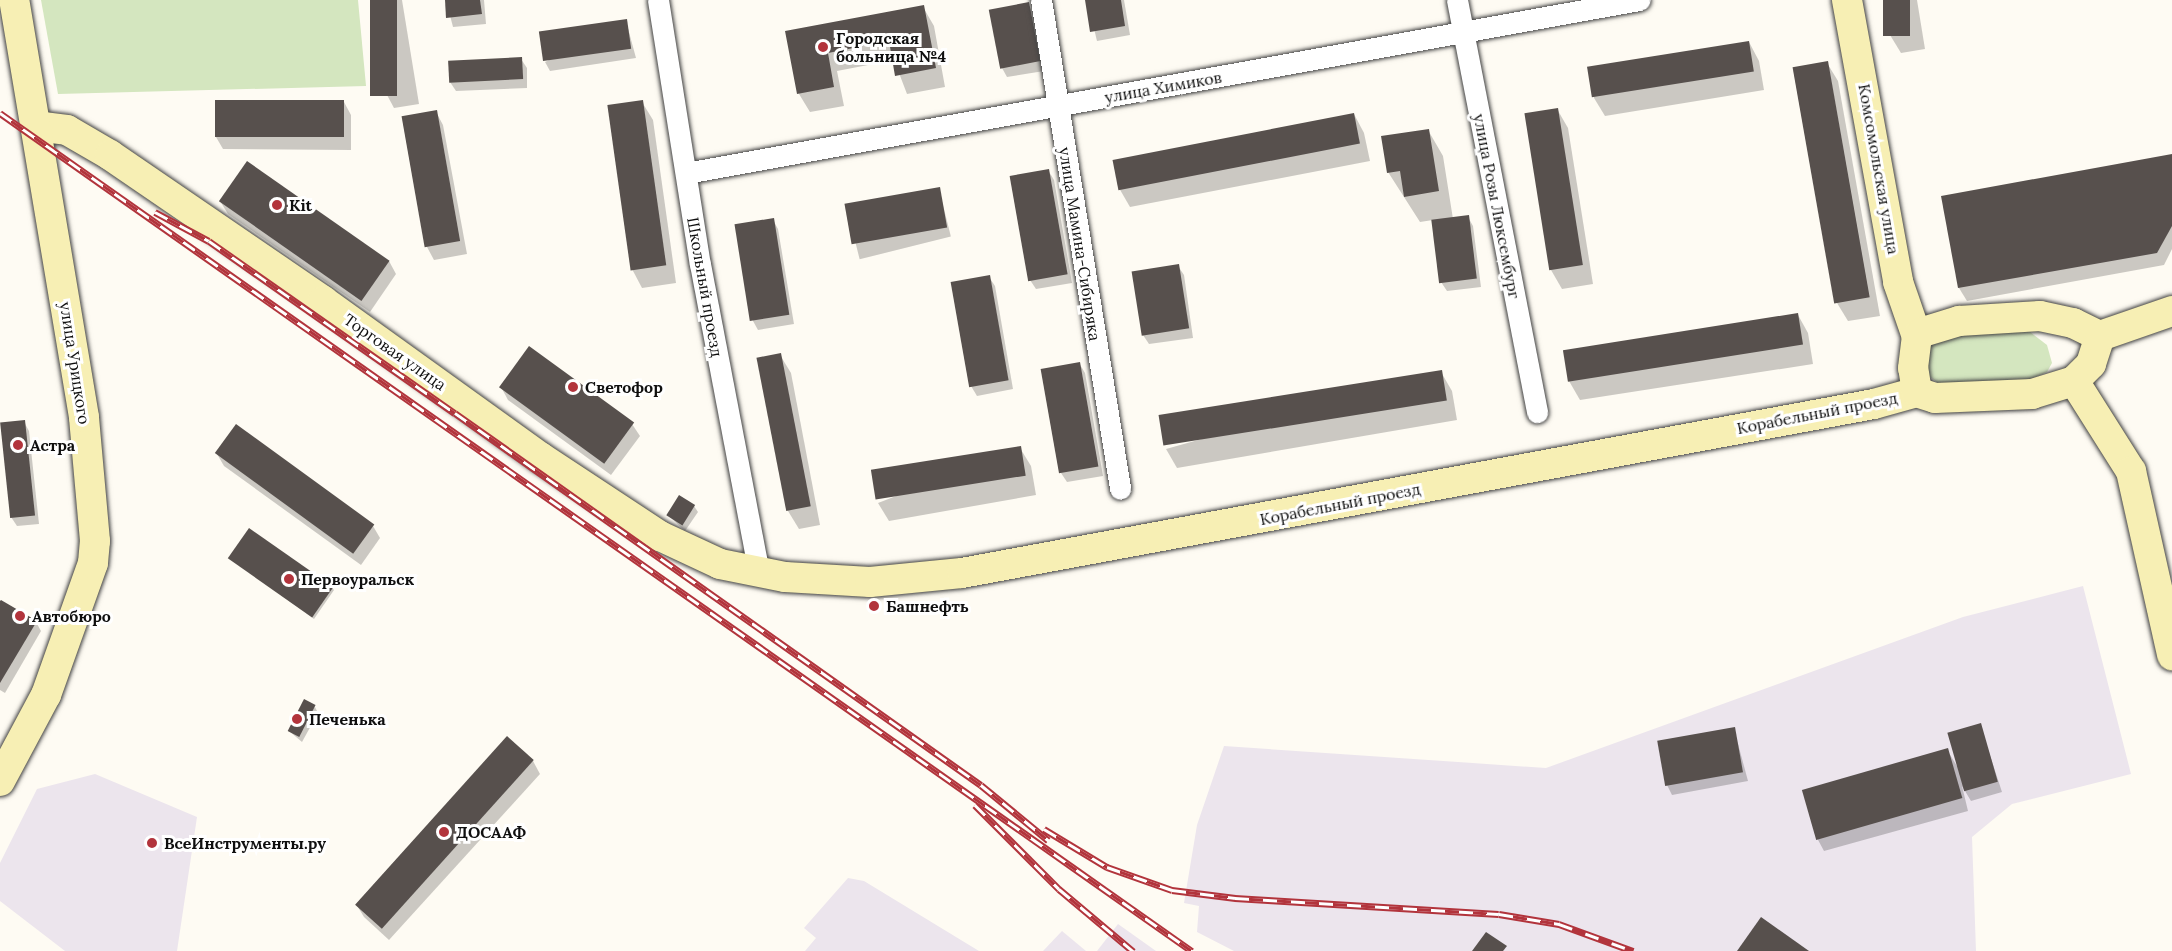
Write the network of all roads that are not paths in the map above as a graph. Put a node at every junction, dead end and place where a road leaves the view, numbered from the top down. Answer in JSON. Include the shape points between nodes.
{"nodes":[{"id":1,"x":14,"y":0,"type":"edge"},
{"id":2,"x":658,"y":0,"type":"edge"},
{"id":3,"x":1041,"y":0,"type":"edge"},
{"id":4,"x":1457,"y":0,"type":"edge"},
{"id":5,"x":1639,"y":0,"type":"edge"},
{"id":6,"x":1847,"y":0,"type":"edge"},
{"id":7,"x":1462,"y":32,"type":"junction"},
{"id":8,"x":1058,"y":106,"type":"junction"},
{"id":9,"x":35,"y":126,"type":"junction"},
{"id":10,"x":686,"y":173,"type":"junction"},
{"id":11,"x":2172,"y":311,"type":"edge"},
{"id":12,"x":2100,"y":336,"type":"junction"},
{"id":13,"x":1917,"y":337,"type":"junction"},
{"id":14,"x":2074,"y":381,"type":"junction"},
{"id":15,"x":1917,"y":392,"type":"junction"},
{"id":16,"x":1537,"y":412,"type":"dead end"},
{"id":17,"x":1120,"y":489,"type":"dead end"},
{"id":18,"x":759,"y":573,"type":"junction"},
{"id":19,"x":2172,"y":655,"type":"edge"},
{"id":20,"x":0,"y":782,"type":"edge"}],
"edges":[{"from":1,"to":9,"type":"street","name":"улица Урицкого"},
{"from":2,"to":10,"type":"street","name":"Школьный проезд"},
{"from":3,"to":8,"type":"street","name":"улица Мамина-Сибиряка"},
{"from":4,"to":7,"type":"street","name":"улица Розы Люксембург"},
{"from":5,"to":7,"type":"street","name":"улица Химиков"},
{"from":6,"to":13,"type":"street","name":"Комсомольская улица","via":[[1898,282]]},
{"from":7,"to":8,"type":"street","name":"улица Химиков"},
{"from":7,"to":16,"type":"street","name":"улица Розы Люксембург"},
{"from":8,"to":10,"type":"street","name":"улица Химиков"},
{"from":8,"to":17,"type":"street","name":"улица Мамина-Сибиряка"},
{"from":9,"to":18,"type":"street","name":"Торговая улица","via":[[67,130],[110,155],[660,537],[720,564]]},
{"from":9,"to":20,"type":"street","name":"улица Урицкого","via":[[84,417],[95,541],[93,563],[46,695]]},
{"from":10,"to":18,"type":"street","name":"Школьный проезд"},
{"from":11,"to":12,"type":"street"},
{"from":12,"to":13,"type":"street","via":[[2073,323],[2040,316],[1959,321],[1933,327]]},
{"from":12,"to":14,"type":"street","via":[[2091,364]]},
{"from":13,"to":15,"type":"street","via":[[1913,368]]},
{"from":14,"to":15,"type":"street","via":[[2032,394],[1935,398]]},
{"from":14,"to":19,"type":"street","via":[[2131,471]]},
{"from":15,"to":18,"type":"street","name":"Корабельный проезд","via":[[1874,404],[962,573],[870,582]]}]}
